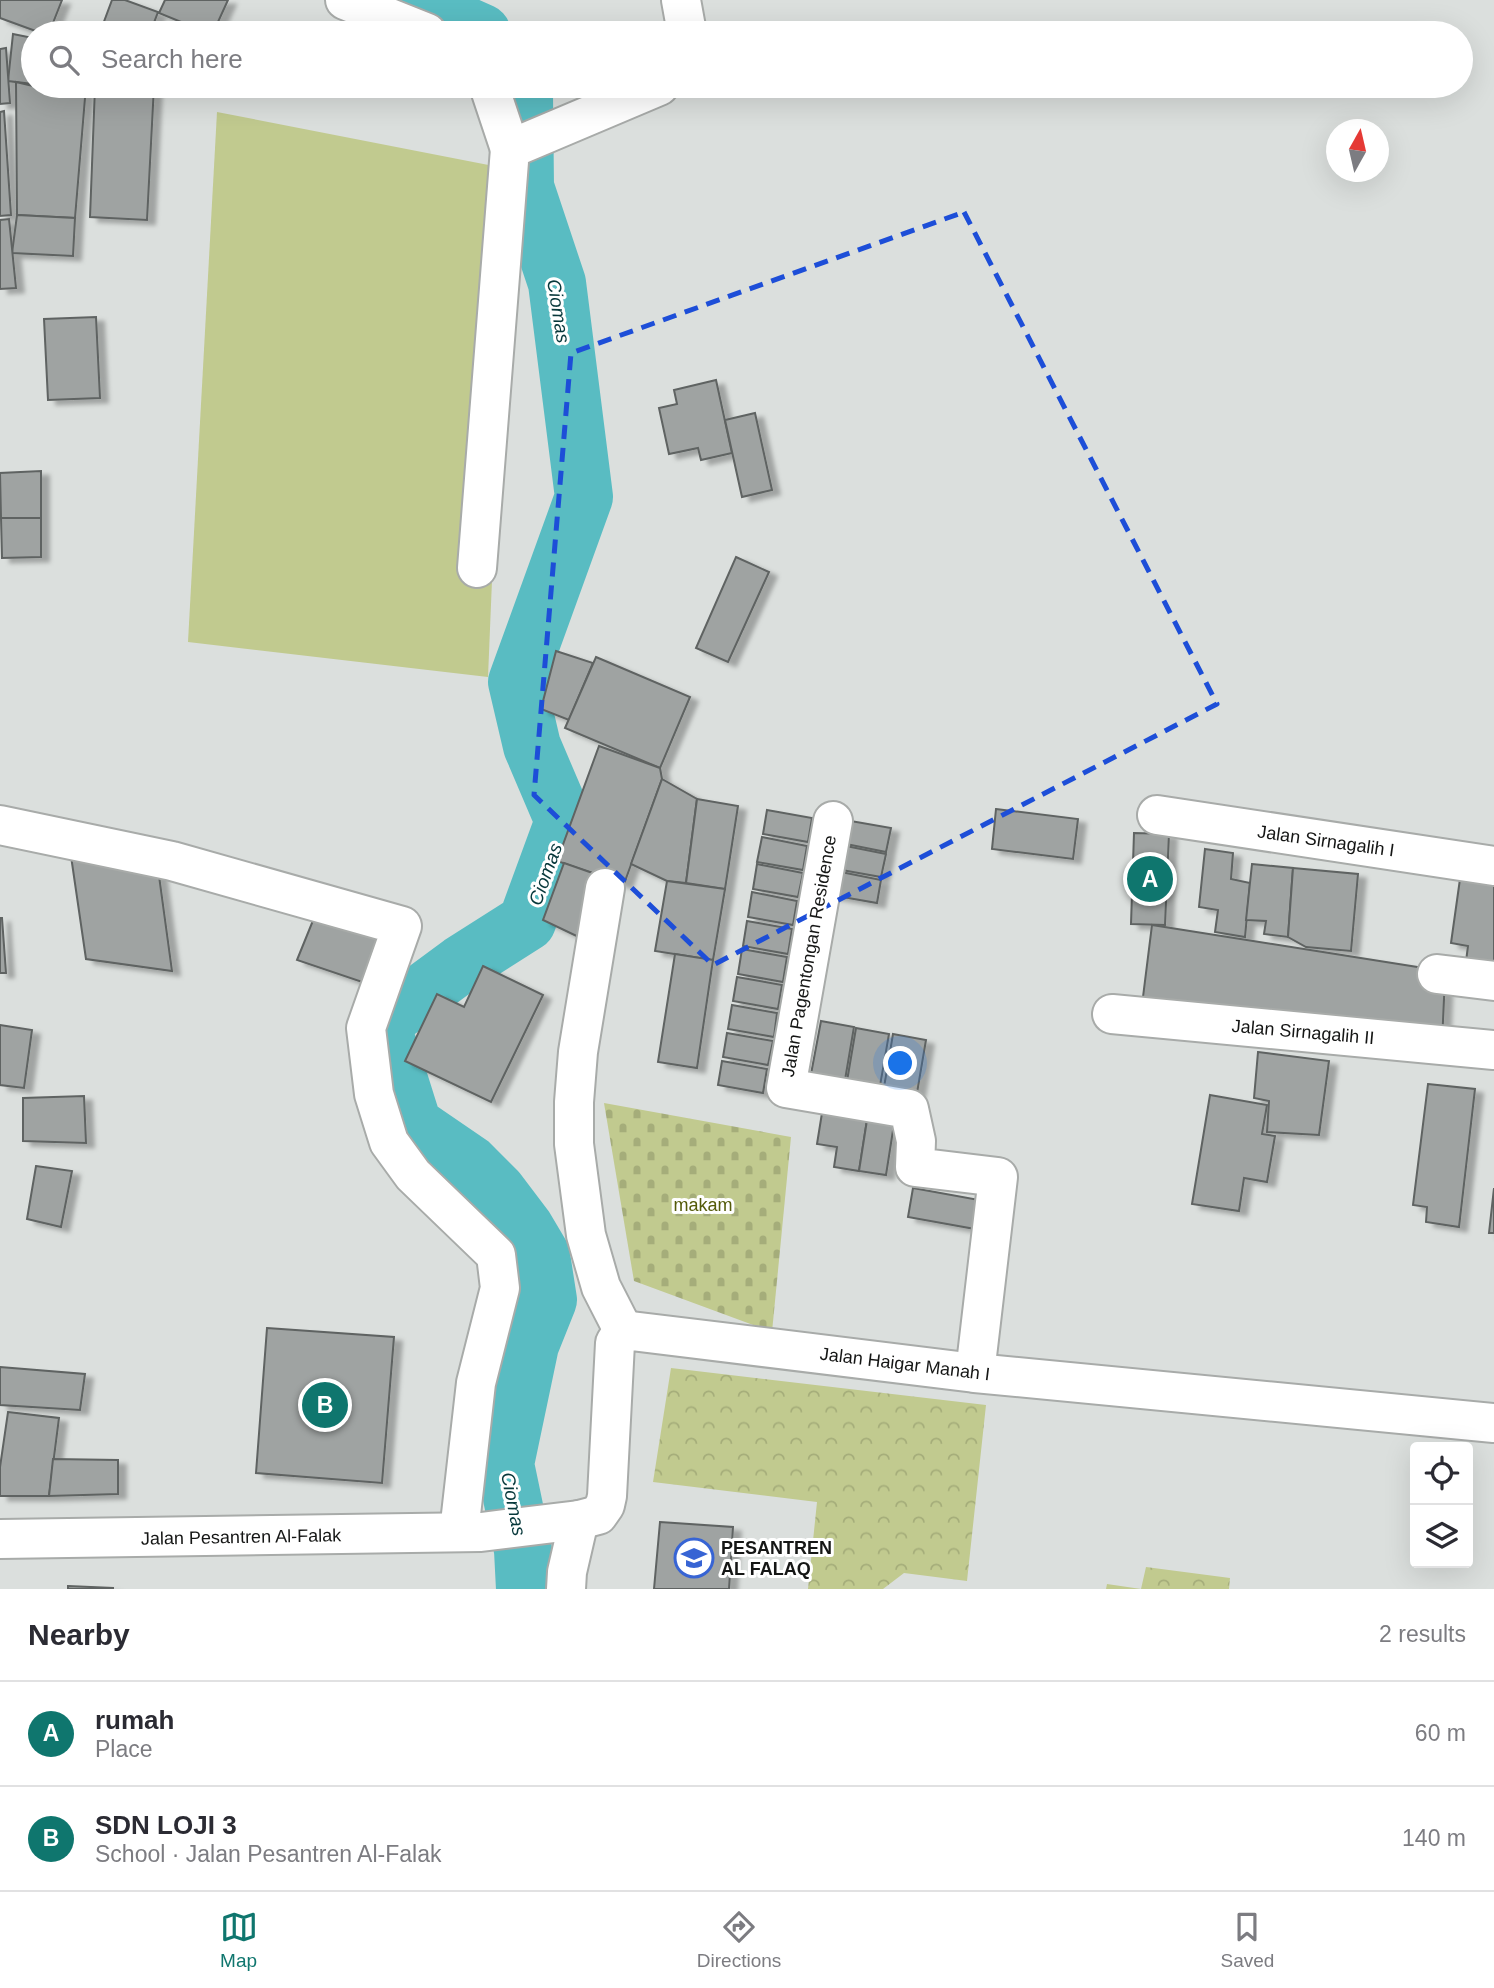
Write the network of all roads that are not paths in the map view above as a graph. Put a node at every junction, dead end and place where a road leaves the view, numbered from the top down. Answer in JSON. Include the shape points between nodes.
{"nodes":[{"id":1,"x":345,"y":0,"type":"edge"},
{"id":2,"x":681,"y":0,"type":"edge"},
{"id":3,"x":397,"y":21,"type":"edge"},
{"id":4,"x":685,"y":21,"type":"edge"},
{"id":5,"x":493,"y":98,"type":"edge"},
{"id":6,"x":631,"y":98,"type":"edge"},
{"id":7,"x":510,"y":149,"type":"junction"},
{"id":8,"x":477,"y":568,"type":"dead end"},
{"id":9,"x":1157,"y":816,"type":"dead end"},
{"id":10,"x":833,"y":821,"type":"dead end"},
{"id":11,"x":0,"y":825,"type":"edge"},
{"id":12,"x":1494,"y":866,"type":"edge"},
{"id":13,"x":605,"y":888,"type":"dead end"},
{"id":14,"x":1437,"y":974,"type":"dead end"},
{"id":15,"x":1494,"y":981,"type":"edge"},
{"id":16,"x":1112,"y":1014,"type":"dead end"},
{"id":17,"x":1494,"y":1050,"type":"edge"},
{"id":18,"x":623,"y":1330,"type":"junction"},
{"id":19,"x":975,"y":1373,"type":"junction"},
{"id":20,"x":1494,"y":1423,"type":"edge"},
{"id":21,"x":569,"y":1521,"type":"junction"},
{"id":22,"x":470,"y":1532,"type":"junction"},
{"id":23,"x":0,"y":1539,"type":"edge"},
{"id":24,"x":566,"y":1589,"type":"edge"}],
"edges":[{"from":1,"to":3,"type":"street"},
{"from":2,"to":4,"type":"street"},
{"from":5,"to":7,"type":"street"},
{"from":6,"to":7,"type":"street"},
{"from":7,"to":8,"type":"street"},
{"from":9,"to":12,"type":"street","name":"Jalan Sirnagalih I"},
{"from":10,"to":19,"type":"street","name":"Jalan Pagentongan Residence","via":[[786,1088],[909,1109],[916,1141],[915,1167],[998,1177]]},
{"from":11,"to":22,"type":"street","via":[[172,860],[402,926],[366,1028],[374,1094],[389,1142],[412,1175],[496,1255],[500,1288],[477,1383]]},
{"from":13,"to":18,"type":"street","via":[[578,1052],[574,1144],[586,1235],[601,1287]]},
{"from":14,"to":15,"type":"street"},
{"from":16,"to":17,"type":"street","name":"Jalan Sirnagalih II"},
{"from":18,"to":19,"type":"street","name":"Jalan Haigar Manah I"},
{"from":18,"to":21,"type":"street","via":[[615,1343],[605,1505],[598,1515]]},
{"from":19,"to":20,"type":"street","name":"Jalan Haigar Manah I"},
{"from":21,"to":22,"type":"street"},
{"from":21,"to":24,"type":"street"},
{"from":22,"to":23,"type":"street","name":"Jalan Pesantren Al-Falak"}]}
